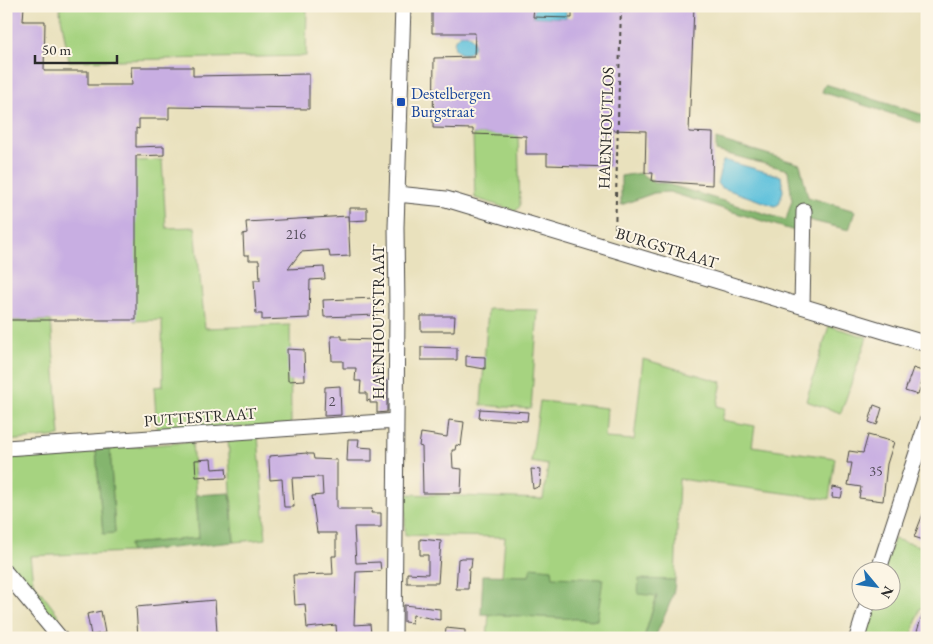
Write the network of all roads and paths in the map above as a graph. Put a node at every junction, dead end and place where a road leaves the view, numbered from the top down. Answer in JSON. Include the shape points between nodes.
{"nodes":[{"id":1,"x":403,"y":6,"type":"edge"},
{"id":2,"x":621,"y":6,"type":"edge"},
{"id":3,"x":397,"y":194,"type":"junction"},
{"id":4,"x":804,"y":211,"type":"dead end"},
{"id":5,"x":614,"y":250,"type":"junction"},
{"id":6,"x":802,"y":306,"type":"junction"},
{"id":7,"x":927,"y":344,"type":"edge"},
{"id":8,"x":396,"y":421,"type":"junction"},
{"id":9,"x":927,"y":422,"type":"edge"},
{"id":10,"x":6,"y":448,"type":"edge"},
{"id":11,"x":881,"y":562,"type":"edge"},
{"id":12,"x":6,"y":574,"type":"edge"},
{"id":13,"x":865,"y":612,"type":"edge"},
{"id":14,"x":60,"y":638,"type":"edge"},
{"id":15,"x":394,"y":638,"type":"edge"},
{"id":16,"x":857,"y":638,"type":"edge"}],
"edges":[{"from":1,"to":3,"type":"street","name":"HAENHOUTSTRAAT"},
{"from":2,"to":5,"type":"path","name":"HAENHOUTLOS"},
{"from":3,"to":5,"type":"street","name":"BURGSTRAAT","via":[[446,199]]},
{"from":3,"to":8,"type":"street","name":"HAENHOUTSTRAAT"},
{"from":4,"to":6,"type":"street"},
{"from":5,"to":6,"type":"street","name":"BURGSTRAAT"},
{"from":6,"to":7,"type":"street","name":"BURGSTRAAT"},
{"from":8,"to":10,"type":"street","name":"PUTTESTRAAT"},
{"from":8,"to":15,"type":"street","name":"HAENHOUTSTRAAT"},
{"from":9,"to":11,"type":"street"},
{"from":12,"to":14,"type":"street"},
{"from":13,"to":16,"type":"street"}]}
